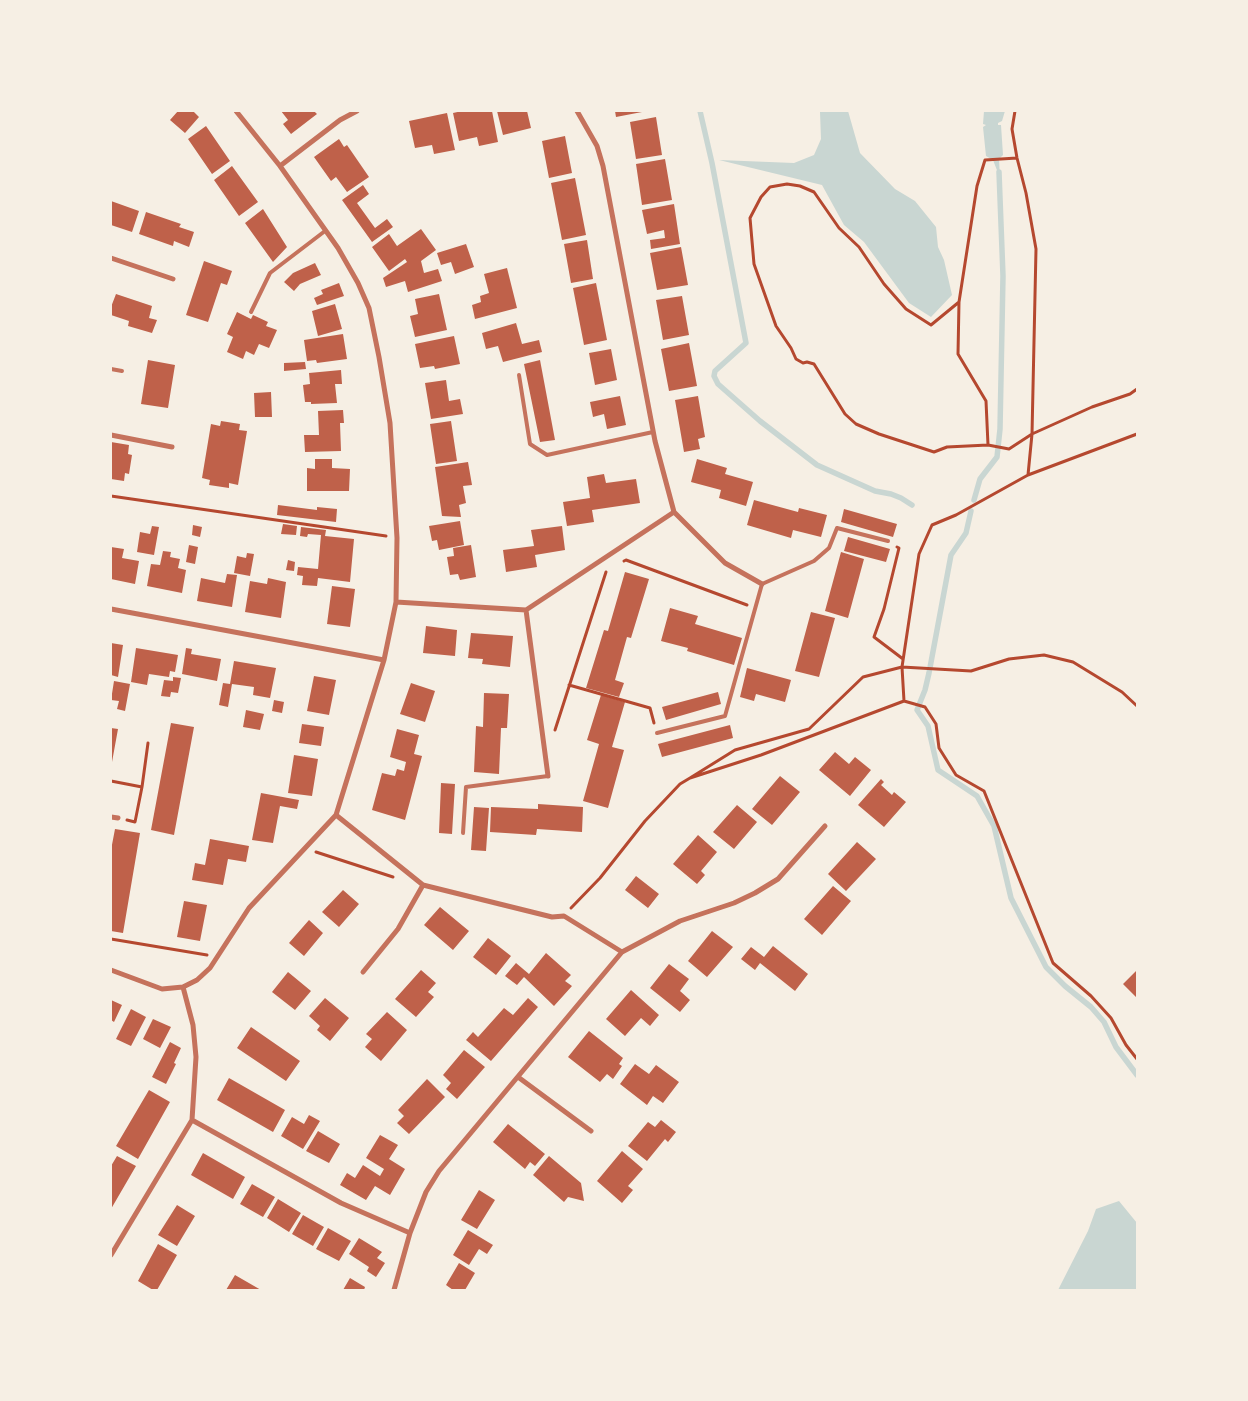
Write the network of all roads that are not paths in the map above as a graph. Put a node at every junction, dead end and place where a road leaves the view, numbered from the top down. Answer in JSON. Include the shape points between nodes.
{"nodes":[{"id":1,"x":236,"y":111,"type":"edge"},
{"id":2,"x":357,"y":111,"type":"edge"},
{"id":3,"x":577,"y":111,"type":"edge"},
{"id":4,"x":280,"y":166,"type":"junction"},
{"id":5,"x":326,"y":231,"type":"junction"},
{"id":6,"x":111,"y":258,"type":"edge"},
{"id":7,"x":173,"y":279,"type":"dead end"},
{"id":8,"x":251,"y":312,"type":"dead end"},
{"id":9,"x":111,"y":369,"type":"edge"},
{"id":10,"x":122,"y":371,"type":"dead end"},
{"id":11,"x":519,"y":375,"type":"dead end"},
{"id":12,"x":653,"y":432,"type":"junction"},
{"id":13,"x":111,"y":435,"type":"edge"},
{"id":14,"x":172,"y":447,"type":"dead end"},
{"id":15,"x":674,"y":512,"type":"junction"},
{"id":16,"x":888,"y":541,"type":"road end"},
{"id":17,"x":762,"y":584,"type":"junction"},
{"id":18,"x":396,"y":602,"type":"junction"},
{"id":19,"x":111,"y":609,"type":"edge"},
{"id":20,"x":526,"y":610,"type":"junction"},
{"id":21,"x":384,"y":660,"type":"junction"},
{"id":22,"x":658,"y":733,"type":"road end"},
{"id":23,"x":548,"y":776,"type":"joint"},
{"id":24,"x":336,"y":815,"type":"junction"},
{"id":25,"x":111,"y":817,"type":"edge"},
{"id":26,"x":118,"y":818,"type":"road end"},
{"id":27,"x":825,"y":826,"type":"dead end"},
{"id":28,"x":463,"y":833,"type":"dead end"},
{"id":29,"x":423,"y":885,"type":"junction"},
{"id":30,"x":622,"y":952,"type":"junction"},
{"id":31,"x":111,"y":970,"type":"edge"},
{"id":32,"x":363,"y":972,"type":"dead end"},
{"id":33,"x":183,"y":987,"type":"junction"},
{"id":34,"x":518,"y":1078,"type":"junction"},
{"id":35,"x":192,"y":1120,"type":"junction"},
{"id":36,"x":590,"y":1131,"type":"dead end"},
{"id":37,"x":410,"y":1233,"type":"junction"},
{"id":38,"x":111,"y":1255,"type":"edge"},
{"id":39,"x":394,"y":1290,"type":"edge"}],
"edges":[{"from":1,"to":4,"type":"street"},
{"from":2,"to":4,"type":"street","via":[[340,120]]},
{"from":3,"to":12,"type":"street","via":[[603,166]]},
{"from":4,"to":5,"type":"street"},
{"from":5,"to":8,"type":"lane","via":[[270,273]]},
{"from":5,"to":18,"type":"street","via":[[358,283],[369,308],[379,358],[390,424],[397,538]]},
{"from":6,"to":7,"type":"street"},
{"from":9,"to":10,"type":"lane"},
{"from":11,"to":12,"type":"lane","via":[[530,444],[547,454]]},
{"from":12,"to":15,"type":"street"},
{"from":13,"to":14,"type":"street"},
{"from":15,"to":17,"type":"street","via":[[724,563]]},
{"from":15,"to":20,"type":"street"},
{"from":16,"to":17,"type":"lane","via":[[836,528],[829,548],[814,561]]},
{"from":17,"to":22,"type":"lane","via":[[725,716]]},
{"from":18,"to":20,"type":"street"},
{"from":18,"to":21,"type":"street"},
{"from":19,"to":21,"type":"street"},
{"from":20,"to":23,"type":"street"},
{"from":21,"to":24,"type":"street"},
{"from":23,"to":28,"type":"lane","via":[[466,787]]},
{"from":24,"to":29,"type":"street"},
{"from":24,"to":33,"type":"street","via":[[249,908],[210,968]]},
{"from":25,"to":26,"type":"street"},
{"from":27,"to":30,"type":"street","via":[[778,879],[734,903],[680,921]]},
{"from":29,"to":30,"type":"street","via":[[552,917],[564,916]]},
{"from":29,"to":32,"type":"street","via":[[398,929]]},
{"from":30,"to":34,"type":"street"},
{"from":31,"to":33,"type":"street","via":[[162,989]]},
{"from":33,"to":35,"type":"street","via":[[196,1057]]},
{"from":34,"to":36,"type":"street"},
{"from":34,"to":37,"type":"street","via":[[439,1171],[426,1192]]},
{"from":35,"to":37,"type":"street","via":[[342,1203]]},
{"from":35,"to":38,"type":"street"},
{"from":37,"to":39,"type":"street"}]}
